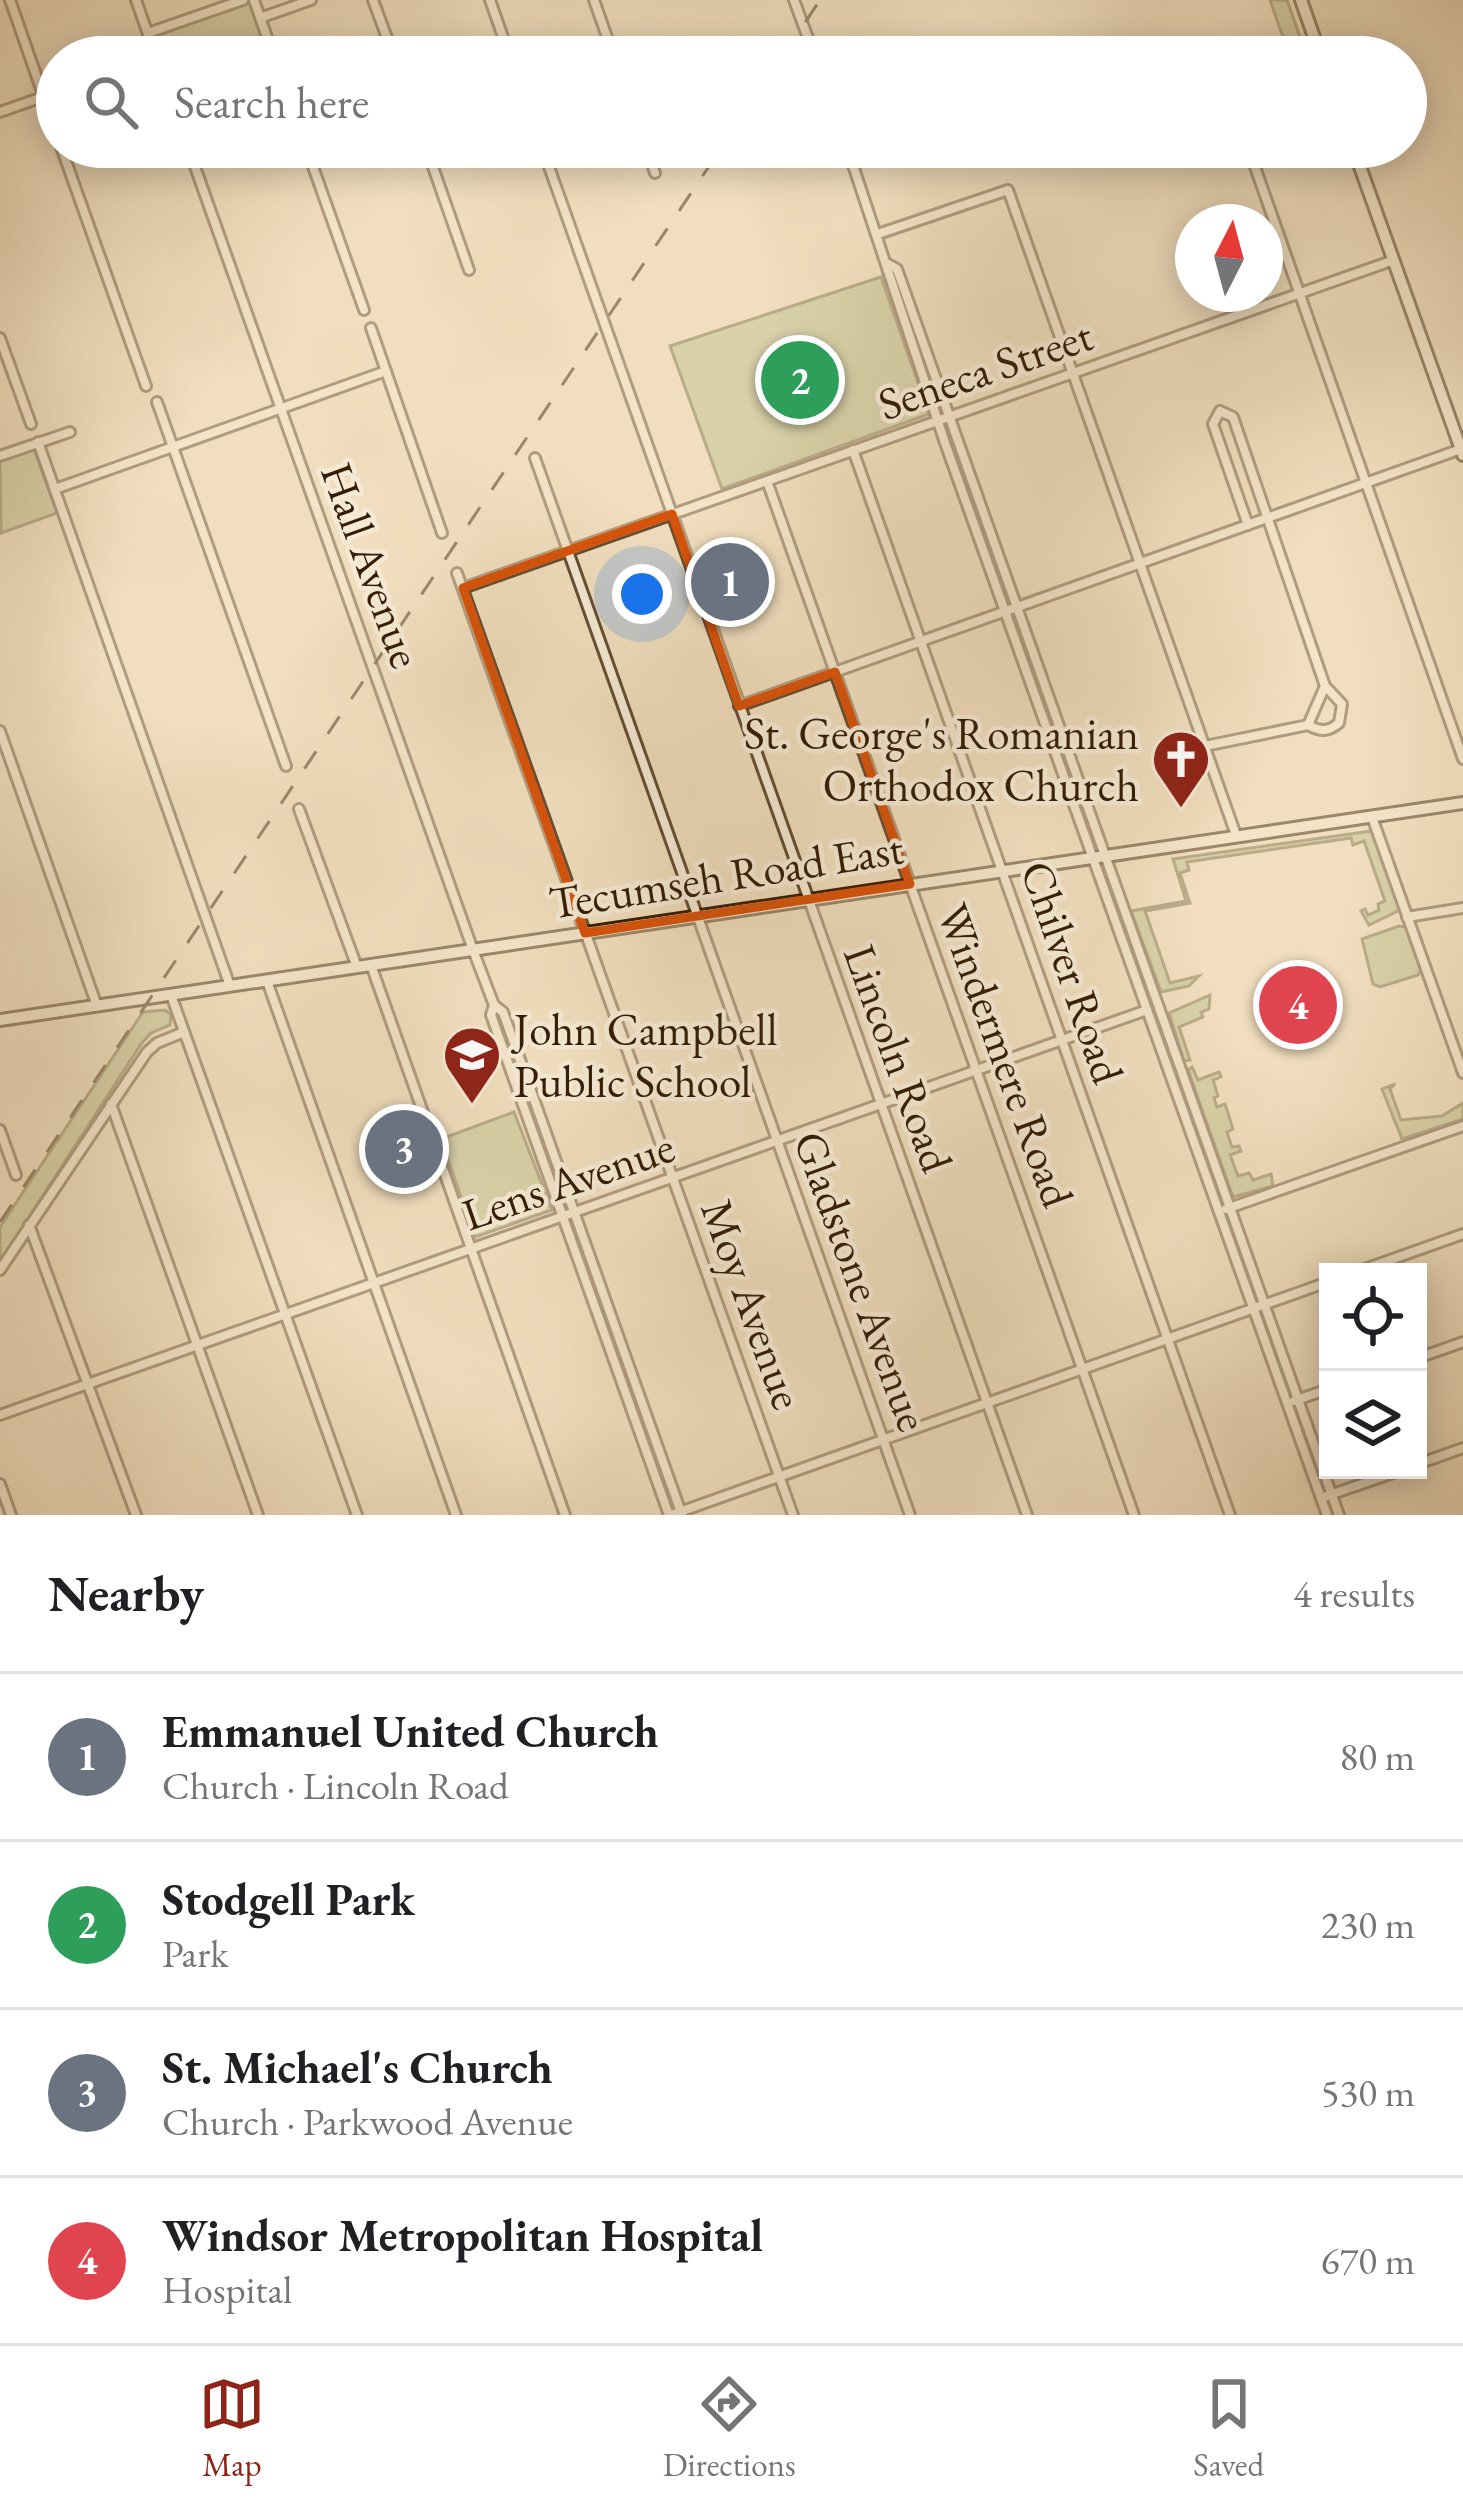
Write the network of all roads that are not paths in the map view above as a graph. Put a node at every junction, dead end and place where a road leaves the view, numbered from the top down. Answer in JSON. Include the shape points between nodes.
{"nodes":[{"id":1,"x":10,"y":0,"type":"edge"},
{"id":2,"x":136,"y":0,"type":"edge"},
{"id":3,"x":243,"y":0,"type":"edge"},
{"id":4,"x":254,"y":0,"type":"edge"},
{"id":5,"x":311,"y":0,"type":"edge"},
{"id":6,"x":373,"y":0,"type":"edge"},
{"id":7,"x":490,"y":0,"type":"edge"},
{"id":8,"x":594,"y":0,"type":"edge"},
{"id":9,"x":794,"y":0,"type":"edge"},
{"id":10,"x":1301,"y":0,"type":"edge"},
{"id":11,"x":260,"y":18,"type":"junction"},
{"id":12,"x":148,"y":33,"type":"junction"},
{"id":13,"x":149,"y":36,"type":"edge"},
{"id":14,"x":266,"y":36,"type":"edge"},
{"id":15,"x":386,"y":36,"type":"edge"},
{"id":16,"x":503,"y":36,"type":"edge"},
{"id":17,"x":607,"y":36,"type":"edge"},
{"id":18,"x":807,"y":36,"type":"edge"},
{"id":19,"x":1314,"y":36,"type":"edge"},
{"id":20,"x":36,"y":74,"type":"edge"},
{"id":21,"x":36,"y":100,"type":"edge"},
{"id":22,"x":0,"y":112,"type":"edge"},
{"id":23,"x":68,"y":168,"type":"edge"},
{"id":24,"x":195,"y":168,"type":"edge"},
{"id":25,"x":313,"y":168,"type":"edge"},
{"id":26,"x":433,"y":168,"type":"edge"},
{"id":27,"x":549,"y":168,"type":"edge"},
{"id":28,"x":653,"y":168,"type":"edge"},
{"id":29,"x":854,"y":168,"type":"edge"},
{"id":30,"x":1255,"y":168,"type":"edge"},
{"id":31,"x":1361,"y":168,"type":"edge"},
{"id":32,"x":655,"y":173,"type":"dead end"},
{"id":33,"x":878,"y":234,"type":"junction"},
{"id":34,"x":1394,"y":260,"type":"junction"},
{"id":35,"x":888,"y":264,"type":"junction"},
{"id":36,"x":469,"y":270,"type":"dead end"},
{"id":37,"x":1298,"y":294,"type":"junction"},
{"id":38,"x":364,"y":310,"type":"dead end"},
{"id":39,"x":371,"y":328,"type":"dead end"},
{"id":40,"x":0,"y":338,"type":"edge"},
{"id":41,"x":386,"y":371,"type":"junction"},
{"id":42,"x":1072,"y":373,"type":"junction"},
{"id":43,"x":146,"y":386,"type":"dead end"},
{"id":44,"x":157,"y":401,"type":"dead end"},
{"id":45,"x":281,"y":409,"type":"junction"},
{"id":46,"x":950,"y":416,"type":"junction"},
{"id":47,"x":938,"y":420,"type":"junction"},
{"id":48,"x":31,"y":424,"type":"dead end"},
{"id":49,"x":70,"y":432,"type":"dead end"},
{"id":50,"x":38,"y":442,"type":"junction"},
{"id":51,"x":173,"y":447,"type":"junction"},
{"id":52,"x":854,"y":451,"type":"junction"},
{"id":53,"x":1462,"y":452,"type":"edge"},
{"id":54,"x":0,"y":456,"type":"edge"},
{"id":55,"x":535,"y":458,"type":"dead end"},
{"id":56,"x":767,"y":481,"type":"junction"},
{"id":57,"x":1364,"y":483,"type":"junction"},
{"id":58,"x":55,"y":488,"type":"junction"},
{"id":59,"x":671,"y":514,"type":"junction"},
{"id":60,"x":1268,"y":518,"type":"junction"},
{"id":61,"x":1248,"y":525,"type":"junction"},
{"id":62,"x":442,"y":533,"type":"dead end"},
{"id":63,"x":568,"y":551,"type":"junction"},
{"id":64,"x":1140,"y":563,"type":"junction"},
{"id":65,"x":457,"y":573,"type":"dead end"},
{"id":66,"x":463,"y":588,"type":"junction"},
{"id":67,"x":1017,"y":607,"type":"junction"},
{"id":68,"x":1005,"y":611,"type":"junction"},
{"id":69,"x":921,"y":641,"type":"junction"},
{"id":70,"x":835,"y":672,"type":"junction"},
{"id":71,"x":1325,"y":686,"type":"junction"},
{"id":72,"x":1050,"y":700,"type":"junction"},
{"id":73,"x":1038,"y":704,"type":"junction"},
{"id":74,"x":739,"y":706,"type":"junction"},
{"id":75,"x":1308,"y":725,"type":"junction"},
{"id":76,"x":0,"y":730,"type":"edge"},
{"id":77,"x":1205,"y":746,"type":"junction"},
{"id":78,"x":1463,"y":759,"type":"edge"},
{"id":79,"x":286,"y":766,"type":"dead end"},
{"id":80,"x":1463,"y":803,"type":"edge"},
{"id":81,"x":299,"y":809,"type":"dead end"},
{"id":82,"x":1372,"y":817,"type":"junction"},
{"id":83,"x":1236,"y":835,"type":"junction"},
{"id":84,"x":1098,"y":855,"type":"junction"},
{"id":85,"x":1002,"y":870,"type":"junction"},
{"id":86,"x":910,"y":884,"type":"junction"},
{"id":87,"x":807,"y":899,"type":"junction"},
{"id":88,"x":1463,"y":908,"type":"edge"},
{"id":89,"x":698,"y":916,"type":"junction"},
{"id":90,"x":1407,"y":917,"type":"junction"},
{"id":91,"x":585,"y":933,"type":"junction"},
{"id":92,"x":473,"y":950,"type":"junction"},
{"id":93,"x":371,"y":965,"type":"junction"},
{"id":94,"x":357,"y":967,"type":"junction"},
{"id":95,"x":267,"y":981,"type":"junction"},
{"id":96,"x":230,"y":986,"type":"junction"},
{"id":97,"x":171,"y":995,"type":"junction"},
{"id":98,"x":494,"y":1005,"type":"junction"},
{"id":99,"x":97,"y":1006,"type":"junction"},
{"id":100,"x":1158,"y":1006,"type":"junction"},
{"id":101,"x":1148,"y":1010,"type":"junction"},
{"id":102,"x":0,"y":1020,"type":"edge"},
{"id":103,"x":184,"y":1032,"type":"junction"},
{"id":104,"x":1062,"y":1040,"type":"junction"},
{"id":105,"x":976,"y":1070,"type":"junction"},
{"id":106,"x":1463,"y":1073,"type":"edge"},
{"id":107,"x":111,"y":1104,"type":"junction"},
{"id":108,"x":880,"y":1104,"type":"junction"},
{"id":109,"x":1463,"y":1126,"type":"edge"},
{"id":110,"x":0,"y":1130,"type":"edge"},
{"id":111,"x":778,"y":1141,"type":"junction"},
{"id":112,"x":16,"y":1175,"type":"dead end"},
{"id":113,"x":674,"y":1178,"type":"junction"},
{"id":114,"x":1225,"y":1210,"type":"junction"},
{"id":115,"x":574,"y":1213,"type":"junction"},
{"id":116,"x":563,"y":1216,"type":"junction"},
{"id":117,"x":29,"y":1226,"type":"junction"},
{"id":118,"x":1463,"y":1234,"type":"edge"},
{"id":119,"x":471,"y":1249,"type":"junction"},
{"id":120,"x":1381,"y":1263,"type":"edge"},
{"id":121,"x":0,"y":1270,"type":"edge"},
{"id":122,"x":374,"y":1283,"type":"junction"},
{"id":123,"x":1319,"y":1285,"type":"edge"},
{"id":124,"x":1264,"y":1304,"type":"junction"},
{"id":125,"x":1253,"y":1308,"type":"junction"},
{"id":126,"x":285,"y":1315,"type":"junction"},
{"id":127,"x":1168,"y":1339,"type":"junction"},
{"id":128,"x":1463,"y":1342,"type":"edge"},
{"id":129,"x":197,"y":1346,"type":"junction"},
{"id":130,"x":1427,"y":1355,"type":"edge"},
{"id":131,"x":1082,"y":1369,"type":"junction"},
{"id":132,"x":89,"y":1384,"type":"junction"},
{"id":133,"x":1319,"y":1392,"type":"edge"},
{"id":134,"x":1293,"y":1401,"type":"junction"},
{"id":135,"x":987,"y":1403,"type":"junction"},
{"id":136,"x":0,"y":1415,"type":"edge"},
{"id":137,"x":884,"y":1440,"type":"junction"},
{"id":138,"x":1463,"y":1448,"type":"edge"},
{"id":139,"x":1427,"y":1461,"type":"edge"},
{"id":140,"x":779,"y":1476,"type":"junction"},
{"id":141,"x":1377,"y":1479,"type":"edge"},
{"id":142,"x":0,"y":1484,"type":"edge"},
{"id":143,"x":1332,"y":1495,"type":"junction"},
{"id":144,"x":1321,"y":1498,"type":"junction"},
{"id":145,"x":676,"y":1514,"type":"edge"},
{"id":146,"x":11,"y":1515,"type":"edge"},
{"id":147,"x":136,"y":1515,"type":"edge"},
{"id":148,"x":258,"y":1515,"type":"edge"},
{"id":149,"x":357,"y":1515,"type":"edge"},
{"id":150,"x":456,"y":1515,"type":"edge"},
{"id":151,"x":565,"y":1515,"type":"edge"},
{"id":152,"x":793,"y":1515,"type":"edge"},
{"id":153,"x":910,"y":1515,"type":"edge"},
{"id":154,"x":1027,"y":1515,"type":"edge"},
{"id":155,"x":1134,"y":1515,"type":"edge"},
{"id":156,"x":1230,"y":1515,"type":"edge"},
{"id":157,"x":1327,"y":1515,"type":"edge"},
{"id":158,"x":1339,"y":1515,"type":"edge"}],
"edges":[{"from":1,"to":20,"type":"street"},
{"from":2,"to":12,"type":"street"},
{"from":3,"to":12,"type":"street"},
{"from":4,"to":11,"type":"street"},
{"from":5,"to":11,"type":"street"},
{"from":6,"to":15,"type":"street"},
{"from":7,"to":16,"type":"street"},
{"from":8,"to":17,"type":"street"},
{"from":9,"to":18,"type":"street"},
{"from":10,"to":19,"type":"main road"},
{"from":11,"to":14,"type":"street"},
{"from":12,"to":13,"type":"street"},
{"from":21,"to":22,"type":"street"},
{"from":23,"to":43,"type":"street"},
{"from":24,"to":45,"type":"street","name":"Hall Avenue"},
{"from":25,"to":38,"type":"street"},
{"from":26,"to":36,"type":"street"},
{"from":27,"to":59,"type":"street","name":"Lincoln Road"},
{"from":28,"to":32,"type":"street"},
{"from":29,"to":33,"type":"street"},
{"from":30,"to":37,"type":"street"},
{"from":31,"to":34,"type":"main road"},
{"from":33,"to":35,"type":"street"},
{"from":33,"to":42,"type":"street","via":[[1008,190]]},
{"from":34,"to":37,"type":"street","name":"Seneca Street"},
{"from":34,"to":53,"type":"main road"},
{"from":35,"to":46,"type":"street","via":[[897,269]]},
{"from":35,"to":47,"type":"street"},
{"from":37,"to":42,"type":"street","name":"Seneca Street"},
{"from":37,"to":57,"type":"street"},
{"from":39,"to":41,"type":"street"},
{"from":40,"to":48,"type":"street"},
{"from":41,"to":45,"type":"street"},
{"from":41,"to":62,"type":"street"},
{"from":42,"to":46,"type":"street","name":"Seneca Street"},
{"from":42,"to":64,"type":"street"},
{"from":44,"to":51,"type":"street"},
{"from":45,"to":51,"type":"street"},
{"from":45,"to":92,"type":"street","name":"Hall Avenue"},
{"from":46,"to":47,"type":"street","name":"Seneca Street"},
{"from":46,"to":67,"type":"street"},
{"from":47,"to":52,"type":"street","name":"Seneca Street"},
{"from":47,"to":68,"type":"street"},
{"from":49,"to":50,"type":"street"},
{"from":50,"to":54,"type":"street"},
{"from":50,"to":58,"type":"street"},
{"from":51,"to":58,"type":"street"},
{"from":51,"to":79,"type":"street"},
{"from":52,"to":56,"type":"street","name":"Seneca Street"},
{"from":52,"to":69,"type":"street","name":"Chilver Road"},
{"from":53,"to":57,"type":"street"},
{"from":55,"to":63,"type":"street","name":"Gladstone Avenue"},
{"from":56,"to":59,"type":"street","name":"Seneca Street"},
{"from":56,"to":70,"type":"street","name":"Windermere Road"},
{"from":57,"to":60,"type":"street"},
{"from":57,"to":78,"type":"street"},
{"from":58,"to":96,"type":"street"},
{"from":59,"to":63,"type":"street","name":"Seneca Street"},
{"from":59,"to":74,"type":"street","name":"Lincoln Road"},
{"from":60,"to":61,"type":"street"},
{"from":60,"to":61,"type":"street","via":[[1233,417],[1220,411],[1213,424]]},
{"from":60,"to":71,"type":"street"},
{"from":61,"to":64,"type":"street"},
{"from":63,"to":66,"type":"street","name":"Seneca Street"},
{"from":63,"to":89,"type":"street","name":"Gladstone Avenue"},
{"from":64,"to":67,"type":"street"},
{"from":64,"to":77,"type":"street"},
{"from":65,"to":66,"type":"street","name":"Moy Avenue"},
{"from":66,"to":91,"type":"street","name":"Moy Avenue"},
{"from":67,"to":68,"type":"street"},
{"from":67,"to":72,"type":"street"},
{"from":68,"to":69,"type":"street"},
{"from":68,"to":73,"type":"street"},
{"from":69,"to":70,"type":"street"},
{"from":69,"to":85,"type":"street","name":"Chilver Road"},
{"from":70,"to":74,"type":"street"},
{"from":70,"to":86,"type":"street","name":"Windermere Road"},
{"from":71,"to":75,"type":"street"},
{"from":71,"to":75,"type":"street","via":[[1342,704],[1340,723],[1319,731]]},
{"from":72,"to":73,"type":"street"},
{"from":72,"to":84,"type":"street"},
{"from":73,"to":84,"type":"street"},
{"from":74,"to":87,"type":"street","name":"Lincoln Road"},
{"from":75,"to":77,"type":"street"},
{"from":76,"to":99,"type":"street"},
{"from":77,"to":83,"type":"street"},
{"from":80,"to":82,"type":"main road","name":"Tecumseh Road East"},
{"from":81,"to":94,"type":"street"},
{"from":82,"to":83,"type":"main road","name":"Tecumseh Road East"},
{"from":82,"to":90,"type":"street"},
{"from":83,"to":84,"type":"main road","name":"Tecumseh Road East"},
{"from":84,"to":85,"type":"main road","name":"Tecumseh Road East"},
{"from":84,"to":100,"type":"street"},
{"from":84,"to":101,"type":"street"},
{"from":85,"to":86,"type":"main road","name":"Tecumseh Road East"},
{"from":85,"to":104,"type":"street","name":"Chilver Road"},
{"from":86,"to":87,"type":"main road","name":"Tecumseh Road East"},
{"from":86,"to":105,"type":"street","name":"Windermere Road"},
{"from":87,"to":89,"type":"main road","name":"Tecumseh Road East"},
{"from":87,"to":108,"type":"street","name":"Lincoln Road"},
{"from":88,"to":90,"type":"street"},
{"from":89,"to":91,"type":"main road","name":"Tecumseh Road East"},
{"from":89,"to":111,"type":"street","name":"Gladstone Avenue"},
{"from":90,"to":106,"type":"street"},
{"from":91,"to":92,"type":"main road","name":"Tecumseh Road East"},
{"from":91,"to":113,"type":"street","name":"Moy Avenue"},
{"from":92,"to":93,"type":"main road","name":"Tecumseh Road East"},
{"from":92,"to":98,"type":"street","name":"Hall Avenue"},
{"from":93,"to":94,"type":"main road","name":"Tecumseh Road East"},
{"from":93,"to":119,"type":"street"},
{"from":94,"to":95,"type":"main road","name":"Tecumseh Road East"},
{"from":95,"to":96,"type":"main road","name":"Tecumseh Road East"},
{"from":95,"to":122,"type":"street"},
{"from":96,"to":97,"type":"main road","name":"Tecumseh Road East"},
{"from":97,"to":99,"type":"main road","name":"Tecumseh Road East"},
{"from":97,"to":103,"type":"street"},
{"from":98,"to":115,"type":"street","name":"Hall Avenue"},
{"from":98,"to":116,"type":"street","name":"Hall Avenue","via":[[491,1016]]},
{"from":99,"to":102,"type":"main road","name":"Tecumseh Road East"},
{"from":100,"to":101,"type":"street","name":"Lens Avenue"},
{"from":100,"to":114,"type":"street"},
{"from":101,"to":104,"type":"street","name":"Lens Avenue"},
{"from":101,"to":114,"type":"street"},
{"from":103,"to":107,"type":"street","via":[[157,1042]]},
{"from":103,"to":126,"type":"street"},
{"from":104,"to":105,"type":"street","name":"Lens Avenue"},
{"from":104,"to":127,"type":"street","name":"Chilver Road"},
{"from":105,"to":108,"type":"street","name":"Lens Avenue"},
{"from":105,"to":131,"type":"street","name":"Windermere Road"},
{"from":107,"to":117,"type":"street"},
{"from":107,"to":129,"type":"street"},
{"from":108,"to":111,"type":"street","name":"Lens Avenue"},
{"from":108,"to":135,"type":"street","name":"Lincoln Road"},
{"from":109,"to":114,"type":"street"},
{"from":110,"to":112,"type":"street"},
{"from":111,"to":113,"type":"street","name":"Lens Avenue"},
{"from":111,"to":137,"type":"street","name":"Gladstone Avenue"},
{"from":113,"to":115,"type":"street","name":"Lens Avenue"},
{"from":113,"to":140,"type":"street","name":"Moy Avenue"},
{"from":114,"to":124,"type":"street"},
{"from":114,"to":125,"type":"street"},
{"from":115,"to":116,"type":"street","name":"Lens Avenue"},
{"from":115,"to":145,"type":"street","name":"Hall Avenue"},
{"from":116,"to":119,"type":"street","name":"Lens Avenue"},
{"from":116,"to":145,"type":"street","name":"Hall Avenue"},
{"from":117,"to":121,"type":"street"},
{"from":117,"to":132,"type":"street"},
{"from":118,"to":120,"type":"street"},
{"from":119,"to":122,"type":"street","name":"Lens Avenue"},
{"from":119,"to":151,"type":"street"},
{"from":122,"to":126,"type":"street","name":"Lens Avenue"},
{"from":122,"to":150,"type":"street"},
{"from":123,"to":124,"type":"street"},
{"from":124,"to":125,"type":"street"},
{"from":124,"to":134,"type":"street"},
{"from":125,"to":127,"type":"street"},
{"from":125,"to":134,"type":"street"},
{"from":126,"to":129,"type":"street","name":"Lens Avenue"},
{"from":126,"to":149,"type":"street"},
{"from":127,"to":131,"type":"street"},
{"from":127,"to":156,"type":"street","name":"Chilver Road"},
{"from":128,"to":130,"type":"street"},
{"from":129,"to":132,"type":"street","name":"Lens Avenue"},
{"from":129,"to":148,"type":"street"},
{"from":131,"to":135,"type":"street"},
{"from":131,"to":155,"type":"street","name":"Windermere Road"},
{"from":132,"to":136,"type":"street","name":"Lens Avenue"},
{"from":132,"to":147,"type":"street"},
{"from":133,"to":134,"type":"street"},
{"from":134,"to":143,"type":"street"},
{"from":134,"to":144,"type":"street"},
{"from":135,"to":137,"type":"street"},
{"from":135,"to":154,"type":"street","name":"Lincoln Road"},
{"from":137,"to":140,"type":"street"},
{"from":137,"to":153,"type":"street","name":"Gladstone Avenue"},
{"from":138,"to":139,"type":"street"},
{"from":140,"to":145,"type":"street"},
{"from":140,"to":152,"type":"street","name":"Moy Avenue"},
{"from":141,"to":143,"type":"street"},
{"from":142,"to":146,"type":"street"},
{"from":143,"to":144,"type":"street"},
{"from":143,"to":158,"type":"street"},
{"from":144,"to":157,"type":"street"}]}
